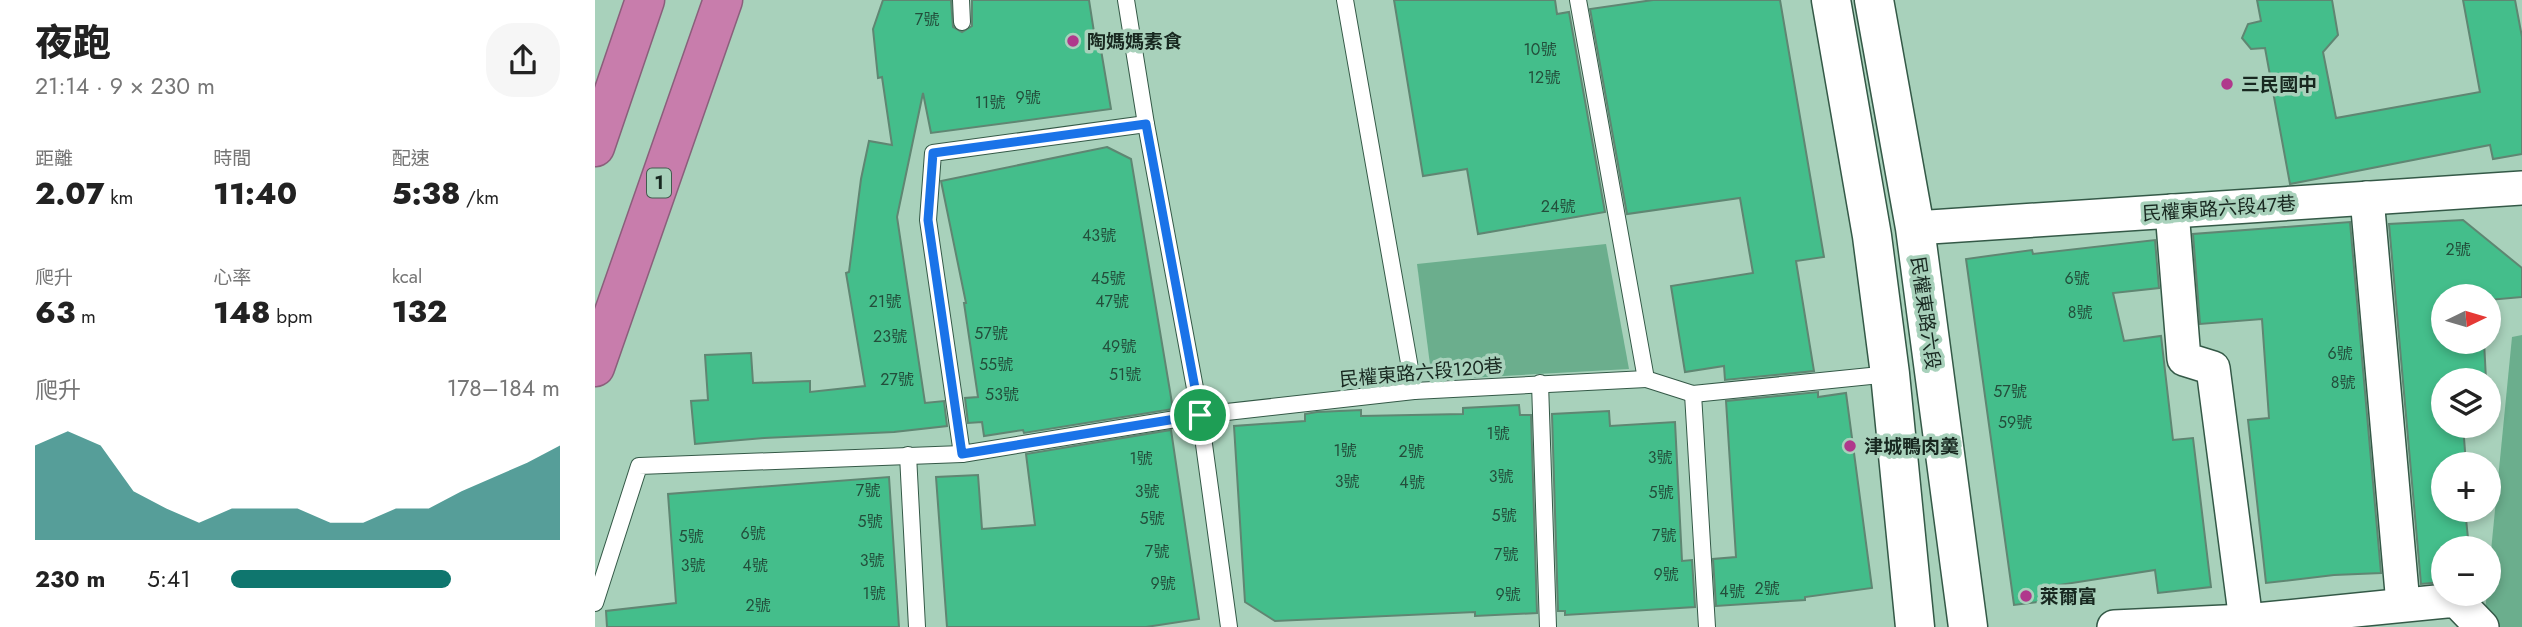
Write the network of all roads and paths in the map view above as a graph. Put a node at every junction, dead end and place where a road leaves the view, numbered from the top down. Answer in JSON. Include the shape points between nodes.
{"nodes":[{"id":1,"x":645,"y":0,"type":"edge"},
{"id":2,"x":723,"y":0,"type":"edge"},
{"id":3,"x":961,"y":0,"type":"edge"},
{"id":4,"x":1126,"y":0,"type":"edge"},
{"id":5,"x":1346,"y":0,"type":"edge"},
{"id":6,"x":1578,"y":0,"type":"edge"},
{"id":7,"x":1831,"y":0,"type":"edge"},
{"id":8,"x":1874,"y":0,"type":"edge"},
{"id":9,"x":963,"y":22,"type":"dead end"},
{"id":10,"x":1146,"y":124,"type":"junction"},
{"id":11,"x":595,"y":147,"type":"edge"},
{"id":12,"x":2522,"y":188,"type":"edge"},
{"id":13,"x":2367,"y":198,"type":"junction"},
{"id":14,"x":2172,"y":211,"type":"junction"},
{"id":15,"x":1915,"y":228,"type":"junction"},
{"id":16,"x":595,"y":367,"type":"edge"},
{"id":17,"x":1890,"y":374,"type":"junction"},
{"id":18,"x":1646,"y":379,"type":"junction"},
{"id":19,"x":1540,"y":383,"type":"junction"},
{"id":20,"x":1414,"y":391,"type":"junction"},
{"id":21,"x":1693,"y":394,"type":"junction"},
{"id":22,"x":1200,"y":415,"type":"junction"},
{"id":23,"x":962,"y":454,"type":"junction"},
{"id":24,"x":908,"y":455,"type":"junction"},
{"id":25,"x":595,"y":603,"type":"edge"},
{"id":26,"x":2403,"y":604,"type":"junction"},
{"id":27,"x":2246,"y":621,"type":"junction"},
{"id":28,"x":917,"y":627,"type":"edge"},
{"id":29,"x":1229,"y":627,"type":"edge"},
{"id":30,"x":1548,"y":627,"type":"edge"},
{"id":31,"x":1707,"y":627,"type":"edge"},
{"id":32,"x":1915,"y":627,"type":"edge"},
{"id":33,"x":1968,"y":627,"type":"edge"},
{"id":34,"x":2114,"y":627,"type":"edge"},
{"id":35,"x":2482,"y":627,"type":"edge"}],
"edges":[{"from":1,"to":11,"type":"highway"},
{"from":2,"to":16,"type":"highway","number":"1"},
{"from":3,"to":9,"type":"lane"},
{"from":4,"to":10,"type":"lane"},
{"from":5,"to":20,"type":"lane"},
{"from":6,"to":18,"type":"lane"},
{"from":7,"to":17,"type":"main road","via":[[1872,236]]},
{"from":8,"to":15,"type":"main road","name":"民權東路六段"},
{"from":10,"to":22,"type":"lane"},
{"from":10,"to":23,"type":"lane","via":[[933,153],[928,220]]},
{"from":12,"to":13,"type":"street","name":"民權東路六段47巷"},
{"from":13,"to":14,"type":"street","name":"民權東路六段47巷"},
{"from":13,"to":26,"type":"street"},
{"from":14,"to":15,"type":"street","name":"民權東路六段47巷"},
{"from":14,"to":27,"type":"street","via":[[2185,359],[2213,368]]},
{"from":15,"to":33,"type":"main road","name":"民權東路六段"},
{"from":17,"to":21,"type":"lane","name":"民權東路六段120巷"},
{"from":17,"to":32,"type":"main road"},
{"from":18,"to":19,"type":"lane","name":"民權東路六段120巷"},
{"from":18,"to":21,"type":"lane","name":"民權東路六段120巷"},
{"from":19,"to":20,"type":"lane","name":"民權東路六段120巷"},
{"from":19,"to":30,"type":"lane"},
{"from":20,"to":22,"type":"lane","name":"民權東路六段120巷"},
{"from":21,"to":31,"type":"lane"},
{"from":22,"to":23,"type":"lane","name":"民權東路六段120巷"},
{"from":22,"to":29,"type":"lane"},
{"from":23,"to":24,"type":"lane","name":"民權東路六段120巷"},
{"from":24,"to":25,"type":"lane","name":"民權東路六段120巷","via":[[639,466]]},
{"from":24,"to":28,"type":"lane"},
{"from":26,"to":27,"type":"street"},
{"from":26,"to":35,"type":"street","via":[[2456,600]]},
{"from":27,"to":34,"type":"street"}]}
